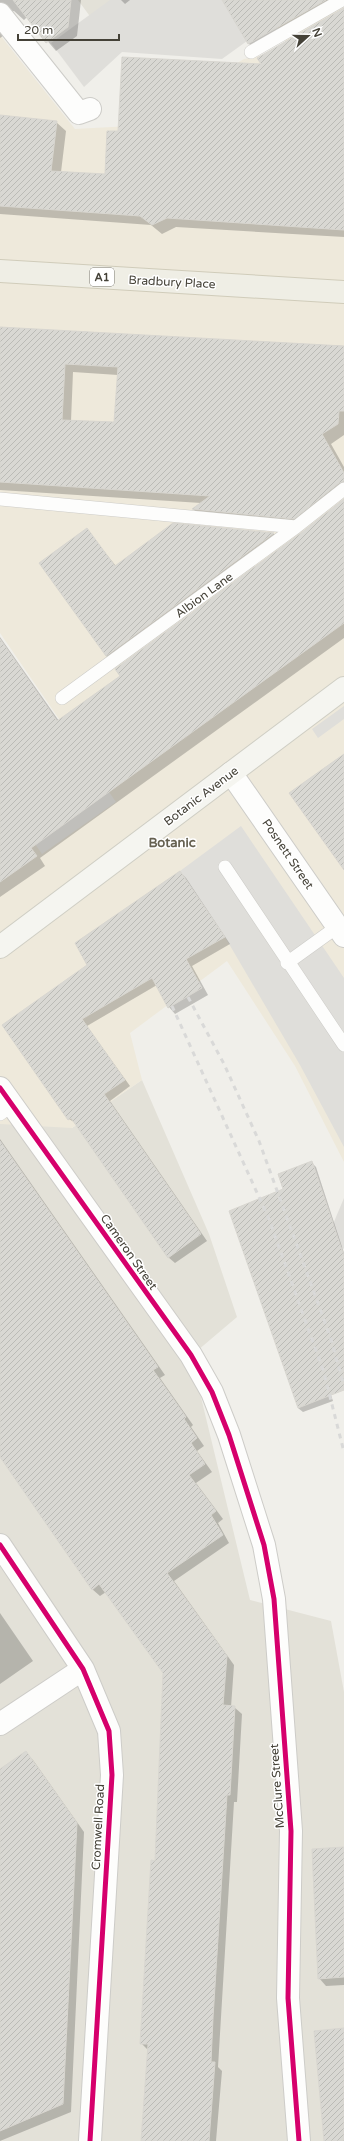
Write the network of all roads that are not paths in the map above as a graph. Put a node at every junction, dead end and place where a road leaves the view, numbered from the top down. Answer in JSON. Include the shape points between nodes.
{"nodes":[{"id":1,"x":342,"y":0,"type":"edge"},
{"id":2,"x":0,"y":14,"type":"edge"},
{"id":3,"x":252,"y":52,"type":"dead end"},
{"id":4,"x":90,"y":108,"type":"dead end"},
{"id":5,"x":0,"y":271,"type":"edge"},
{"id":6,"x":344,"y":292,"type":"edge"},
{"id":7,"x":344,"y":490,"type":"edge"},
{"id":8,"x":0,"y":499,"type":"edge"},
{"id":9,"x":296,"y":527,"type":"junction"},
{"id":10,"x":344,"y":688,"type":"edge"},
{"id":11,"x":62,"y":698,"type":"dead end"},
{"id":12,"x":231,"y":772,"type":"junction"},
{"id":13,"x":225,"y":867,"type":"dead end"},
{"id":14,"x":341,"y":931,"type":"edge"},
{"id":15,"x":0,"y":948,"type":"edge"},
{"id":16,"x":287,"y":963,"type":"junction"},
{"id":17,"x":344,"y":1045,"type":"edge"},
{"id":18,"x":4,"y":1102,"type":"edge"},
{"id":19,"x":229,"y":1435,"type":"joint"},
{"id":20,"x":0,"y":1545,"type":"edge"},
{"id":21,"x":83,"y":1668,"type":"junction"},
{"id":22,"x":0,"y":1724,"type":"edge"},
{"id":23,"x":85,"y":2139,"type":"edge"},
{"id":24,"x":299,"y":2141,"type":"edge"}],
"edges":[{"from":1,"to":3,"type":"lane"},
{"from":2,"to":4,"type":"street","via":[[79,113]]},
{"from":5,"to":6,"type":"main road","name":"Bradbury Place","number":"A1"},
{"from":7,"to":9,"type":"lane","name":"Albion Lane"},
{"from":8,"to":9,"type":"lane","via":[[22,506]]},
{"from":9,"to":11,"type":"lane","name":"Albion Lane"},
{"from":10,"to":12,"type":"street","name":"Botanic Avenue"},
{"from":12,"to":14,"type":"street","name":"Posnett Street"},
{"from":12,"to":15,"type":"street","name":"Botanic Avenue"},
{"from":13,"to":16,"type":"lane"},
{"from":14,"to":16,"type":"lane"},
{"from":16,"to":17,"type":"lane"},
{"from":18,"to":19,"type":"street","name":"Cameron Street","via":[[191,1355],[212,1392]]},
{"from":19,"to":24,"type":"street","name":"McClure Street","via":[[264,1545],[274,1599],[291,1832],[288,1998]]},
{"from":20,"to":21,"type":"street","name":"Cromwell Road"},
{"from":21,"to":22,"type":"street"},
{"from":21,"to":23,"type":"street","name":"Cromwell Road","via":[[109,1731],[112,1775]]}]}
